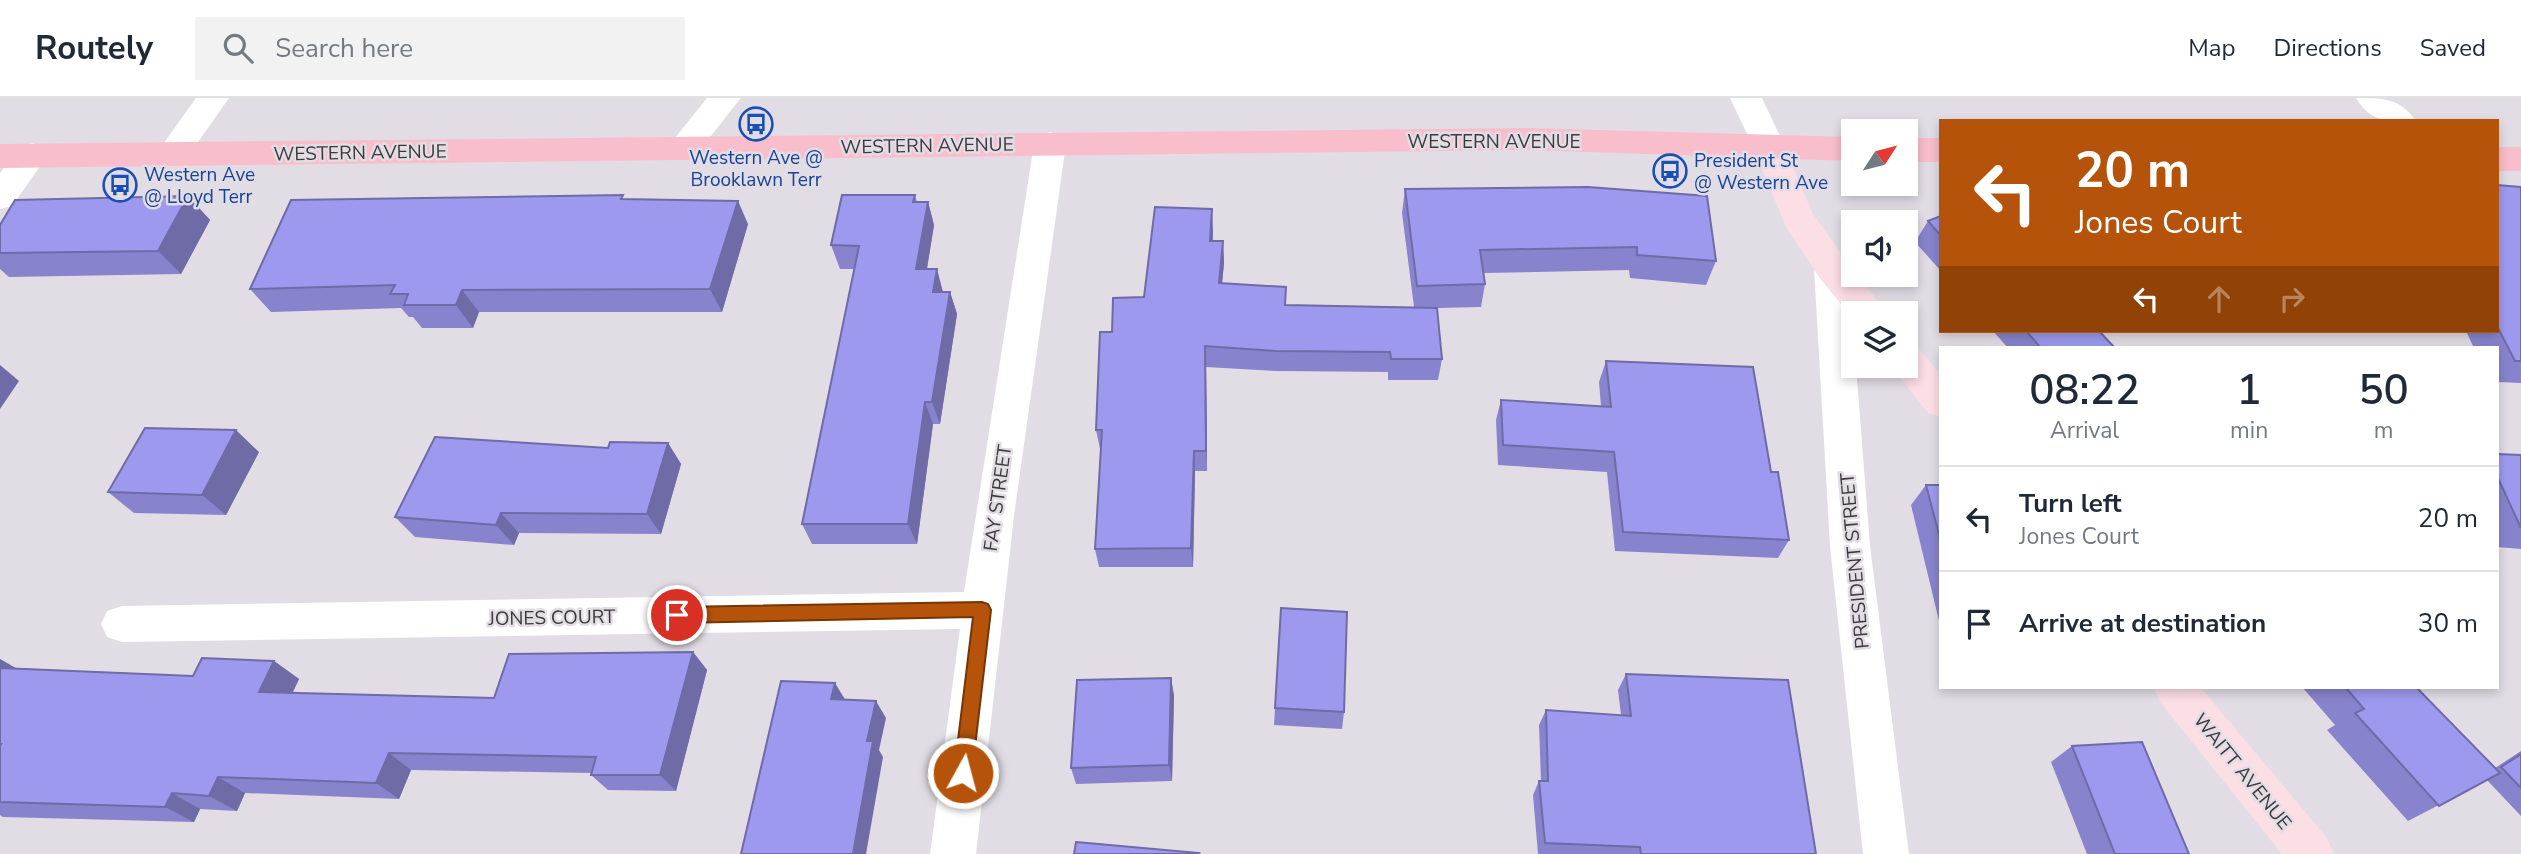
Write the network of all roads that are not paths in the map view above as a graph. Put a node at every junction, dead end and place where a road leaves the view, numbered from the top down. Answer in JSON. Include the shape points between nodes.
{"nodes":[{"id":1,"x":213,"y":98,"type":"edge"},
{"id":2,"x":725,"y":98,"type":"edge"},
{"id":3,"x":1746,"y":98,"type":"edge"},
{"id":4,"x":2372,"y":98,"type":"edge"},
{"id":5,"x":2398,"y":119,"type":"edge"},
{"id":6,"x":1051,"y":144,"type":"junction"},
{"id":7,"x":683,"y":148,"type":"junction"},
{"id":8,"x":1770,"y":149,"type":"junction"},
{"id":9,"x":1841,"y":149,"type":"edge"},
{"id":10,"x":1918,"y":150,"type":"edge"},
{"id":11,"x":1939,"y":150,"type":"edge"},
{"id":12,"x":172,"y":154,"type":"junction"},
{"id":13,"x":16,"y":155,"type":"edge"},
{"id":14,"x":2499,"y":159,"type":"edge"},
{"id":15,"x":2521,"y":159,"type":"edge"},
{"id":16,"x":0,"y":197,"type":"edge"},
{"id":17,"x":1832,"y":268,"type":"junction"},
{"id":18,"x":1858,"y":301,"type":"edge"},
{"id":19,"x":1918,"y":374,"type":"edge"},
{"id":20,"x":1939,"y":400,"type":"edge"},
{"id":21,"x":982,"y":610,"type":"junction"},
{"id":22,"x":122,"y":624,"type":"dead end"},
{"id":23,"x":2176,"y":689,"type":"edge"},
{"id":24,"x":953,"y":854,"type":"edge"},
{"id":25,"x":1886,"y":854,"type":"edge"},
{"id":26,"x":2311,"y":854,"type":"edge"}],
"edges":[{"from":1,"to":12,"type":"street"},
{"from":2,"to":7,"type":"street"},
{"from":3,"to":8,"type":"street"},
{"from":4,"to":5,"type":"street"},
{"from":6,"to":7,"type":"main road","name":"WESTERN AVENUE"},
{"from":6,"to":8,"type":"main road","name":"WESTERN AVENUE","via":[[1528,139]]},
{"from":6,"to":21,"type":"street","name":"FAY STREET"},
{"from":7,"to":12,"type":"main road","name":"WESTERN AVENUE"},
{"from":8,"to":9,"type":"main road","name":"WESTERN AVENUE"},
{"from":8,"to":17,"type":"main road","via":[[1798,218]]},
{"from":10,"to":11,"type":"main road"},
{"from":12,"to":13,"type":"main road","name":"WESTERN AVENUE"},
{"from":13,"to":16,"type":"street"},
{"from":14,"to":15,"type":"main road"},
{"from":17,"to":18,"type":"main road"},
{"from":17,"to":25,"type":"street","name":"PRESIDENT STREET","via":[[1850,546]]},
{"from":19,"to":20,"type":"main road"},
{"from":21,"to":22,"type":"street","name":"JONES COURT"},
{"from":21,"to":24,"type":"street","name":"FAY STREET"},
{"from":23,"to":26,"type":"main road","name":"WAITT AVENUE"}]}
